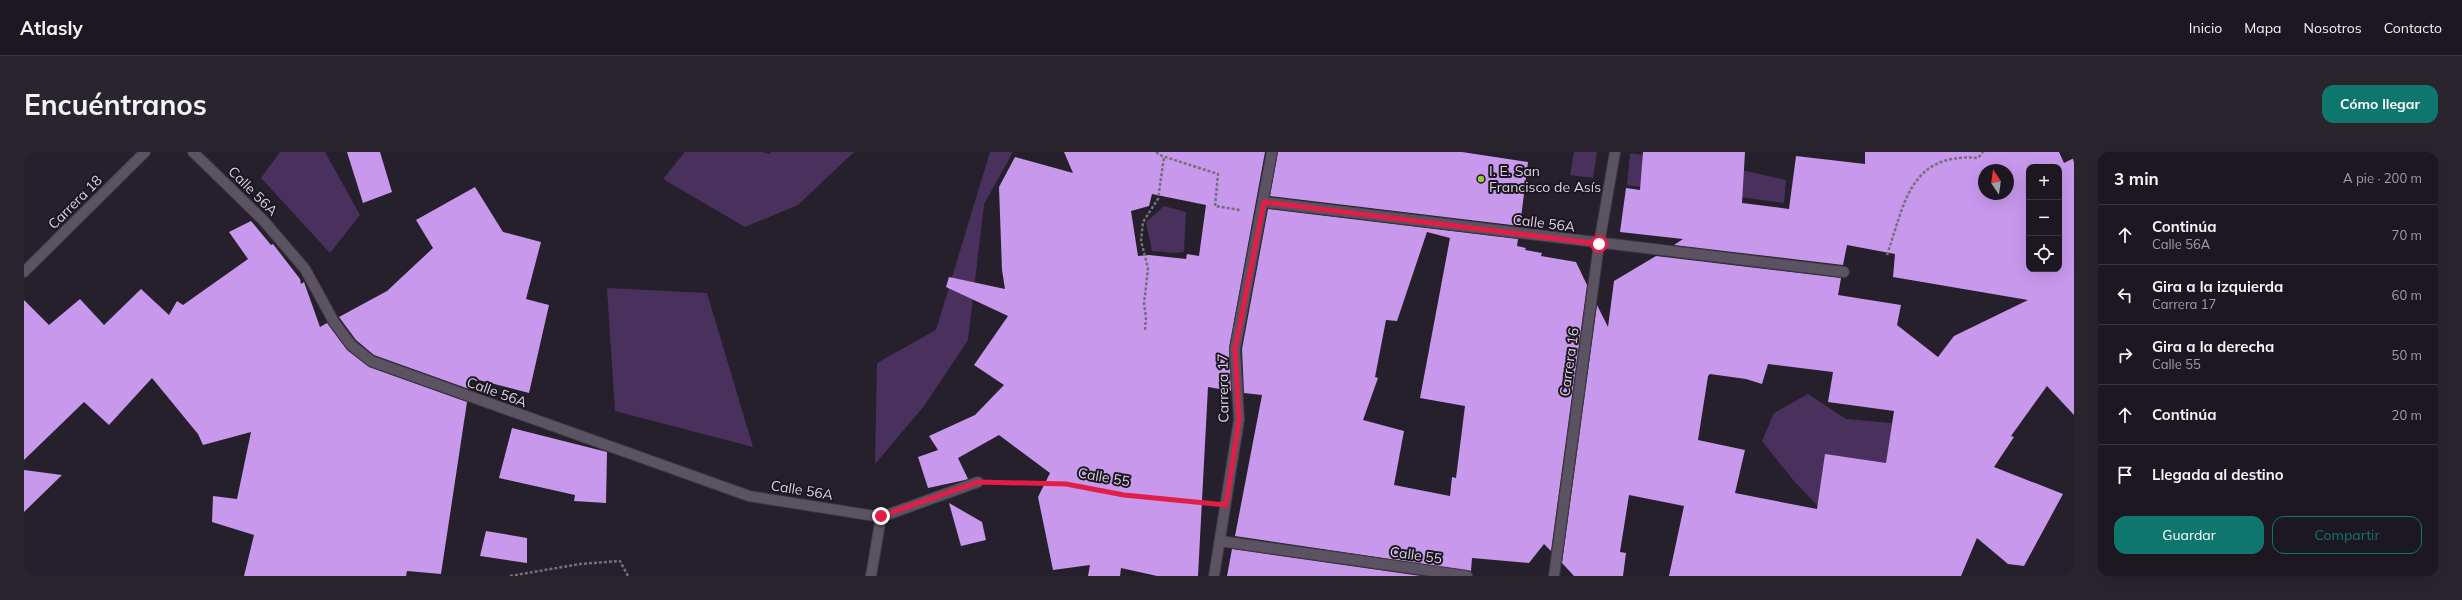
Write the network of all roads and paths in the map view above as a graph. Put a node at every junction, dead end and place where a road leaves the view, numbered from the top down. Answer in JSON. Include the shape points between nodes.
{"nodes":[{"id":1,"x":145,"y":152,"type":"edge"},
{"id":2,"x":193,"y":152,"type":"edge"},
{"id":3,"x":1156,"y":152,"type":"edge"},
{"id":4,"x":1272,"y":152,"type":"edge"},
{"id":5,"x":1615,"y":152,"type":"edge"},
{"id":6,"x":1983,"y":152,"type":"edge"},
{"id":7,"x":1164,"y":157,"type":"junction"},
{"id":8,"x":1264,"y":202,"type":"junction"},
{"id":9,"x":1262,"y":213,"type":"junction"},
{"id":10,"x":1599,"y":244,"type":"junction"},
{"id":11,"x":1887,"y":255,"type":"dead end"},
{"id":12,"x":24,"y":272,"type":"edge"},
{"id":13,"x":1844,"y":272,"type":"dead end"},
{"id":14,"x":1145,"y":330,"type":"dead end"},
{"id":15,"x":978,"y":482,"type":"joint"},
{"id":16,"x":1226,"y":505,"type":"junction"},
{"id":17,"x":881,"y":516,"type":"junction"},
{"id":18,"x":1220,"y":540,"type":"junction"},
{"id":19,"x":510,"y":576,"type":"edge"},
{"id":20,"x":628,"y":576,"type":"edge"},
{"id":21,"x":872,"y":576,"type":"edge"},
{"id":22,"x":1214,"y":576,"type":"edge"},
{"id":23,"x":1467,"y":576,"type":"edge"},
{"id":24,"x":1554,"y":576,"type":"edge"}],
"edges":[{"from":1,"to":12,"type":"street","name":"Carrera 18"},
{"from":2,"to":17,"type":"street","name":"Calle 56A","via":[[263,220],[305,269],[338,328],[351,345],[371,361],[749,496]]},
{"from":3,"to":7,"type":"path"},
{"from":4,"to":8,"type":"street","name":"Carrera 17"},
{"from":5,"to":10,"type":"street","name":"Carrera 16"},
{"from":6,"to":11,"type":"path","via":[[1978,158],[1962,155],[1936,161],[1922,169],[1901,204]]},
{"from":7,"to":9,"type":"path","via":[[1218,174],[1215,206]]},
{"from":7,"to":14,"type":"path","via":[[1158,199],[1143,222],[1141,241],[1148,268],[1144,304]]},
{"from":8,"to":9,"type":"street","name":"Carrera 17"},
{"from":8,"to":10,"type":"street","name":"Calle 56A"},
{"from":9,"to":16,"type":"street","name":"Carrera 17","via":[[1235,349],[1239,420]]},
{"from":10,"to":13,"type":"street","name":"Calle 56A"},
{"from":10,"to":24,"type":"street","name":"Carrera 16"},
{"from":15,"to":16,"type":"path","name":"Calle 55","via":[[1066,484],[1124,495]]},
{"from":15,"to":17,"type":"street"},
{"from":16,"to":18,"type":"street","name":"Carrera 17"},
{"from":17,"to":21,"type":"street"},
{"from":18,"to":22,"type":"street","name":"Carrera 17"},
{"from":18,"to":23,"type":"street","name":"Calle 55"},
{"from":19,"to":20,"type":"path","via":[[580,564],[620,561]]}]}
